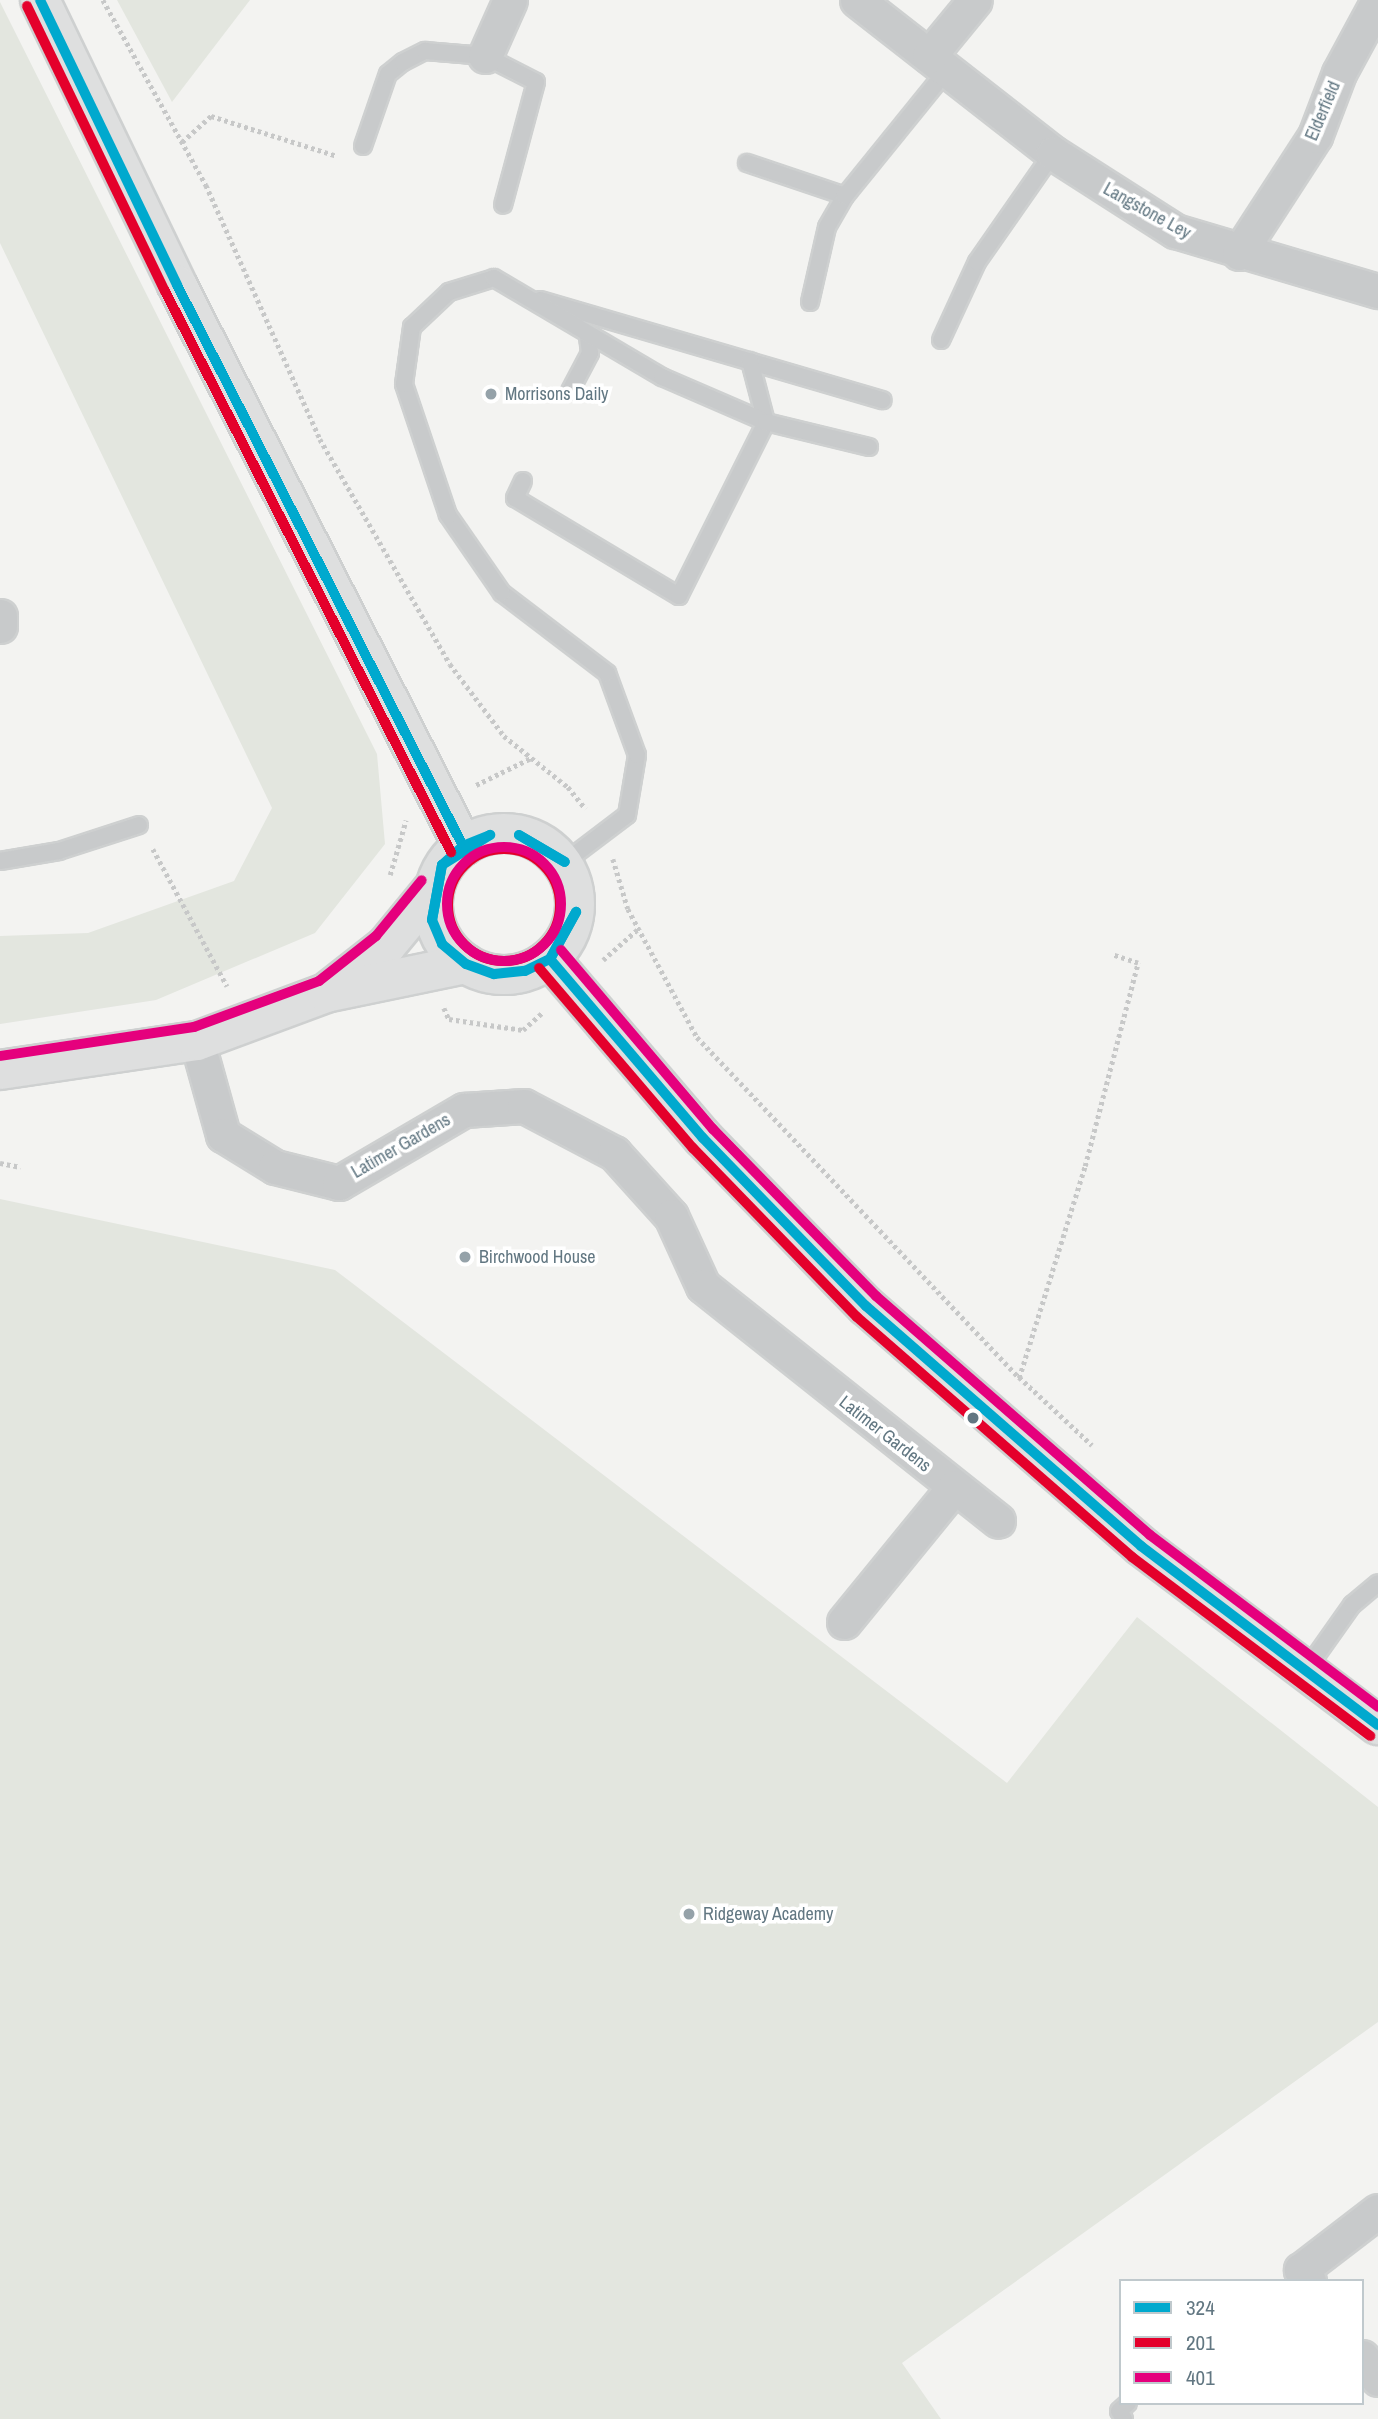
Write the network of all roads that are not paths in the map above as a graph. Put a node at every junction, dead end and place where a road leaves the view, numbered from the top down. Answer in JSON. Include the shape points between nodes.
{"nodes":[{"id":1,"x":40,"y":0,"type":"edge"},
{"id":2,"x":510,"y":0,"type":"edge"},
{"id":3,"x":857,"y":0,"type":"edge"},
{"id":4,"x":975,"y":0,"type":"edge"},
{"id":5,"x":1378,"y":1,"type":"edge"},
{"id":6,"x":485,"y":56,"type":"junction"},
{"id":7,"x":938,"y":63,"type":"junction"},
{"id":8,"x":363,"y":146,"type":"dead end"},
{"id":9,"x":1053,"y":153,"type":"junction"},
{"id":10,"x":747,"y":163,"type":"dead end"},
{"id":11,"x":845,"y":196,"type":"junction"},
{"id":12,"x":503,"y":205,"type":"dead end"},
{"id":13,"x":1239,"y":253,"type":"junction"},
{"id":14,"x":1378,"y":291,"type":"edge"},
{"id":15,"x":517,"y":293,"type":"junction"},
{"id":16,"x":810,"y":302,"type":"dead end"},
{"id":17,"x":588,"y":336,"type":"junction"},
{"id":18,"x":941,"y":340,"type":"dead end"},
{"id":19,"x":750,"y":361,"type":"junction"},
{"id":20,"x":570,"y":391,"type":"dead end"},
{"id":21,"x":883,"y":400,"type":"dead end"},
{"id":22,"x":766,"y":422,"type":"junction"},
{"id":23,"x":869,"y":447,"type":"dead end"},
{"id":24,"x":523,"y":481,"type":"dead end"},
{"id":25,"x":0,"y":616,"type":"edge"},
{"id":26,"x":0,"y":626,"type":"edge"},
{"id":27,"x":139,"y":825,"type":"road end"},
{"id":28,"x":463,"y":846,"type":"junction"},
{"id":29,"x":0,"y":861,"type":"edge"},
{"id":30,"x":565,"y":862,"type":"junction"},
{"id":31,"x":433,"y":889,"type":"junction"},
{"id":32,"x":466,"y":964,"type":"junction"},
{"id":33,"x":562,"y":973,"type":"junction"},
{"id":34,"x":326,"y":993,"type":"junction"},
{"id":35,"x":197,"y":1041,"type":"junction"},
{"id":36,"x":0,"y":1070,"type":"edge"},
{"id":37,"x":954,"y":1487,"type":"junction"},
{"id":38,"x":998,"y":1521,"type":"dead end"},
{"id":39,"x":1378,"y":1583,"type":"edge"},
{"id":40,"x":844,"y":1622,"type":"dead end"},
{"id":41,"x":1305,"y":1672,"type":"junction"},
{"id":42,"x":1378,"y":1725,"type":"edge"},
{"id":43,"x":1378,"y":2211,"type":"edge"},
{"id":44,"x":1299,"y":2277,"type":"edge"},
{"id":45,"x":1364,"y":2360,"type":"edge"},
{"id":46,"x":1378,"y":2379,"type":"edge"},
{"id":47,"x":1126,"y":2405,"type":"edge"},
{"id":48,"x":1124,"y":2419,"type":"edge"}],
"edges":[{"from":1,"to":28,"type":"main road","via":[[177,285]]},
{"from":2,"to":6,"type":"street"},
{"from":3,"to":7,"type":"street","name":"Langstone Ley"},
{"from":4,"to":7,"type":"street"},
{"from":5,"to":13,"type":"street","name":"Elderfield","via":[[1353,43],[1315,136]]},
{"from":6,"to":8,"type":"lane","via":[[425,51],[402,62],[388,74]]},
{"from":6,"to":12,"type":"lane","via":[[536,82]]},
{"from":7,"to":9,"type":"street","name":"Langstone Ley"},
{"from":7,"to":11,"type":"lane"},
{"from":9,"to":13,"type":"street","name":"Langstone Ley","via":[[1175,231]]},
{"from":9,"to":18,"type":"lane","via":[[977,262]]},
{"from":10,"to":11,"type":"lane"},
{"from":11,"to":16,"type":"lane","via":[[827,228]]},
{"from":13,"to":14,"type":"street","name":"Langstone Ley"},
{"from":15,"to":17,"type":"lane"},
{"from":15,"to":19,"type":"lane"},
{"from":15,"to":30,"type":"lane","via":[[494,278],[449,292],[412,327],[404,384],[448,515],[502,593],[607,673],[637,755],[626,815]]},
{"from":17,"to":20,"type":"lane","via":[[590,353]]},
{"from":17,"to":22,"type":"lane","via":[[662,377]]},
{"from":19,"to":21,"type":"lane"},
{"from":19,"to":22,"type":"lane"},
{"from":22,"to":23,"type":"lane"},
{"from":22,"to":24,"type":"lane","via":[[679,596],[515,498]]},
{"from":25,"to":26,"type":"street"},
{"from":27,"to":29,"type":"lane","via":[[59,851]]},
{"from":28,"to":30,"type":"main road","via":[[490,835],[519,835]]},
{"from":28,"to":31,"type":"main road","via":[[442,865]]},
{"from":30,"to":33,"type":"main road","via":[[576,886],[576,912]]},
{"from":31,"to":32,"type":"main road","via":[[432,920],[442,943]]},
{"from":31,"to":34,"type":"main road","via":[[405,923]]},
{"from":32,"to":33,"type":"main road","via":[[494,974]]},
{"from":32,"to":34,"type":"main road"},
{"from":33,"to":41,"type":"main road","via":[[712,1147],[866,1306],[1141,1546]]},
{"from":34,"to":35,"type":"main road"},
{"from":35,"to":36,"type":"main road"},
{"from":35,"to":37,"type":"street","name":"Latimer Gardens","via":[[223,1135],[275,1167],[339,1183],[464,1110],[524,1106],[614,1153],[671,1216],[704,1286]]},
{"from":37,"to":38,"type":"street","name":"Latimer Gardens"},
{"from":37,"to":40,"type":"street"},
{"from":39,"to":41,"type":"lane","via":[[1352,1605]]},
{"from":41,"to":42,"type":"main road"},
{"from":43,"to":44,"type":"street"},
{"from":45,"to":46,"type":"street"},
{"from":47,"to":48,"type":"lane","via":[[1119,2411]]}]}
